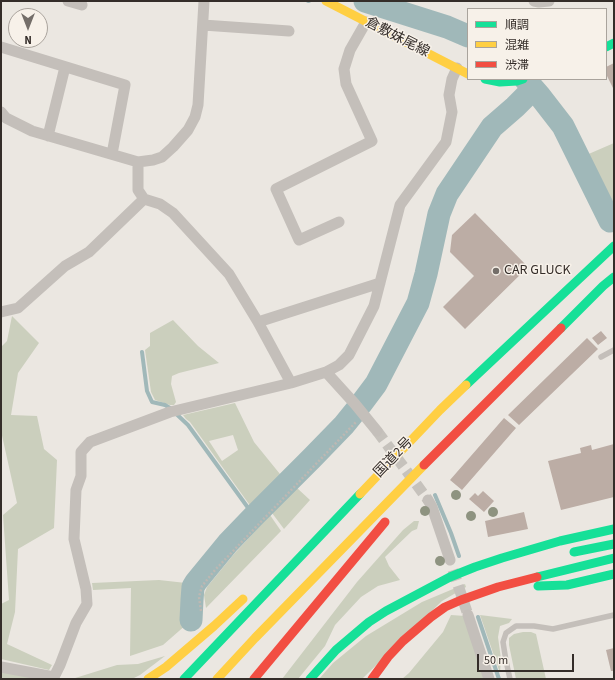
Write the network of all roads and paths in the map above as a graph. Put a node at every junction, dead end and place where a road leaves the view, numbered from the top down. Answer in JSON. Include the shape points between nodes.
{"nodes":[{"id":1,"x":68,"y":1,"type":"edge"},
{"id":2,"x":204,"y":1,"type":"edge"},
{"id":3,"x":326,"y":1,"type":"edge"},
{"id":4,"x":534,"y":1,"type":"edge"},
{"id":5,"x":549,"y":1,"type":"edge"},
{"id":6,"x":82,"y":4,"type":"dead end"},
{"id":7,"x":366,"y":22,"type":"junction"},
{"id":8,"x":203,"y":25,"type":"junction"},
{"id":9,"x":289,"y":31,"type":"dead end"},
{"id":10,"x":1,"y":47,"type":"edge"},
{"id":11,"x":65,"y":67,"type":"junction"},
{"id":12,"x":457,"y":68,"type":"junction"},
{"id":13,"x":467,"y":73,"type":"edge"},
{"id":14,"x":490,"y":80,"type":"edge"},
{"id":15,"x":520,"y":80,"type":"edge"},
{"id":16,"x":1,"y":112,"type":"edge"},
{"id":17,"x":48,"y":136,"type":"junction"},
{"id":18,"x":112,"y":154,"type":"junction"},
{"id":19,"x":138,"y":162,"type":"junction"},
{"id":20,"x":144,"y":199,"type":"junction"},
{"id":21,"x":339,"y":222,"type":"dead end"},
{"id":22,"x":614,"y":246,"type":"edge"},
{"id":23,"x":614,"y":277,"type":"edge"},
{"id":24,"x":380,"y":283,"type":"junction"},
{"id":25,"x":1,"y":312,"type":"edge"},
{"id":26,"x":258,"y":322,"type":"junction"},
{"id":27,"x":614,"y":350,"type":"edge"},
{"id":28,"x":601,"y":357,"type":"dead end"},
{"id":29,"x":326,"y":372,"type":"junction"},
{"id":30,"x":291,"y":383,"type":"junction"},
{"id":31,"x":360,"y":410,"type":"junction"},
{"id":32,"x":440,"y":410,"type":"junction"},
{"id":33,"x":472,"y":417,"type":"junction"},
{"id":34,"x":377,"y":431,"type":"tunnel mouth"},
{"id":35,"x":408,"y":494,"type":"dead end"},
{"id":36,"x":428,"y":500,"type":"tunnel mouth"},
{"id":37,"x":328,"y":515,"type":"dead end"},
{"id":38,"x":389,"y":518,"type":"dead end"},
{"id":39,"x":614,"y":529,"type":"edge"},
{"id":40,"x":614,"y":544,"type":"edge"},
{"id":41,"x":562,"y":555,"type":"dead end"},
{"id":42,"x":614,"y":558,"type":"edge"},
{"id":43,"x":450,"y":560,"type":"tunnel mouth"},
{"id":44,"x":526,"y":560,"type":"dead end"},
{"id":45,"x":475,"y":567,"type":"junction"},
{"id":46,"x":614,"y":574,"type":"edge"},
{"id":47,"x":498,"y":587,"type":"junction"},
{"id":48,"x":250,"y":592,"type":"dead end"},
{"id":49,"x":202,"y":611,"type":"dead end"},
{"id":50,"x":468,"y":615,"type":"tunnel mouth"},
{"id":51,"x":614,"y":615,"type":"edge"},
{"id":52,"x":1,"y":667,"type":"edge"},
{"id":53,"x":148,"y":679,"type":"edge"},
{"id":54,"x":184,"y":679,"type":"edge"},
{"id":55,"x":217,"y":679,"type":"edge"},
{"id":56,"x":254,"y":679,"type":"edge"},
{"id":57,"x":310,"y":679,"type":"edge"},
{"id":58,"x":372,"y":679,"type":"edge"},
{"id":59,"x":489,"y":679,"type":"edge"},
{"id":60,"x":510,"y":679,"type":"edge"}],
"edges":[{"from":1,"to":6,"type":"street"},
{"from":2,"to":8,"type":"street"},
{"from":3,"to":7,"type":"main road","name":"倉敷妹尾線"},
{"from":4,"to":5,"type":"street"},
{"from":7,"to":12,"type":"main road","name":"倉敷妹尾線"},
{"from":7,"to":21,"type":"street","via":[[350,50],[344,69],[346,84],[372,141],[276,189],[299,240]]},
{"from":8,"to":9,"type":"street"},
{"from":8,"to":19,"type":"street","via":[[198,105],[188,130],[162,157]]},
{"from":10,"to":11,"type":"street"},
{"from":11,"to":17,"type":"street"},
{"from":11,"to":18,"type":"street","via":[[125,86]]},
{"from":12,"to":13,"type":"main road","name":"倉敷妹尾線"},
{"from":12,"to":24,"type":"street","via":[[449,95],[452,112],[446,142],[400,205]]},
{"from":14,"to":15,"type":"main road"},
{"from":16,"to":17,"type":"street","via":[[6,118],[32,132]]},
{"from":17,"to":18,"type":"street"},
{"from":18,"to":19,"type":"street"},
{"from":19,"to":20,"type":"street","via":[[138,190]]},
{"from":20,"to":25,"type":"street","via":[[89,252],[65,266],[18,308]]},
{"from":20,"to":26,"type":"street","via":[[160,204],[173,213],[229,274]]},
{"from":22,"to":32,"type":"main road","name":"国道2号"},
{"from":23,"to":33,"type":"main road","name":"国道2号"},
{"from":24,"to":26,"type":"street"},
{"from":24,"to":29,"type":"street","via":[[374,306],[348,355],[339,365]]},
{"from":26,"to":30,"type":"street"},
{"from":27,"to":28,"type":"lane"},
{"from":29,"to":30,"type":"street"},
{"from":29,"to":31,"type":"street"},
{"from":30,"to":52,"type":"street","via":[[175,411],[90,442],[81,452],[74,539],[86,589],[86,604],[54,677]]},
{"from":31,"to":34,"type":"street"},
{"from":31,"to":49,"type":"path","via":[[202,586],[199,597]]},
{"from":32,"to":37,"type":"main road","via":[[394,448]]},
{"from":32,"to":54,"type":"main road","name":"国道2号"},
{"from":33,"to":35,"type":"main road"},
{"from":33,"to":55,"type":"main road","name":"国道2号"},
{"from":36,"to":43,"type":"street"},
{"from":38,"to":56,"type":"main road"},
{"from":39,"to":45,"type":"main road","via":[[560,541]]},
{"from":40,"to":41,"type":"main road"},
{"from":42,"to":47,"type":"main road"},
{"from":44,"to":45,"type":"main road"},
{"from":45,"to":57,"type":"main road","via":[[450,577],[386,611],[336,650]]},
{"from":46,"to":47,"type":"main road","via":[[567,585]]},
{"from":47,"to":58,"type":"main road","via":[[445,607],[431,617],[388,657]]},
{"from":48,"to":53,"type":"main road","via":[[166,667]]},
{"from":50,"to":59,"type":"street"},
{"from":51,"to":60,"type":"lane","via":[[553,629],[516,626],[506,633],[503,642]]}]}
